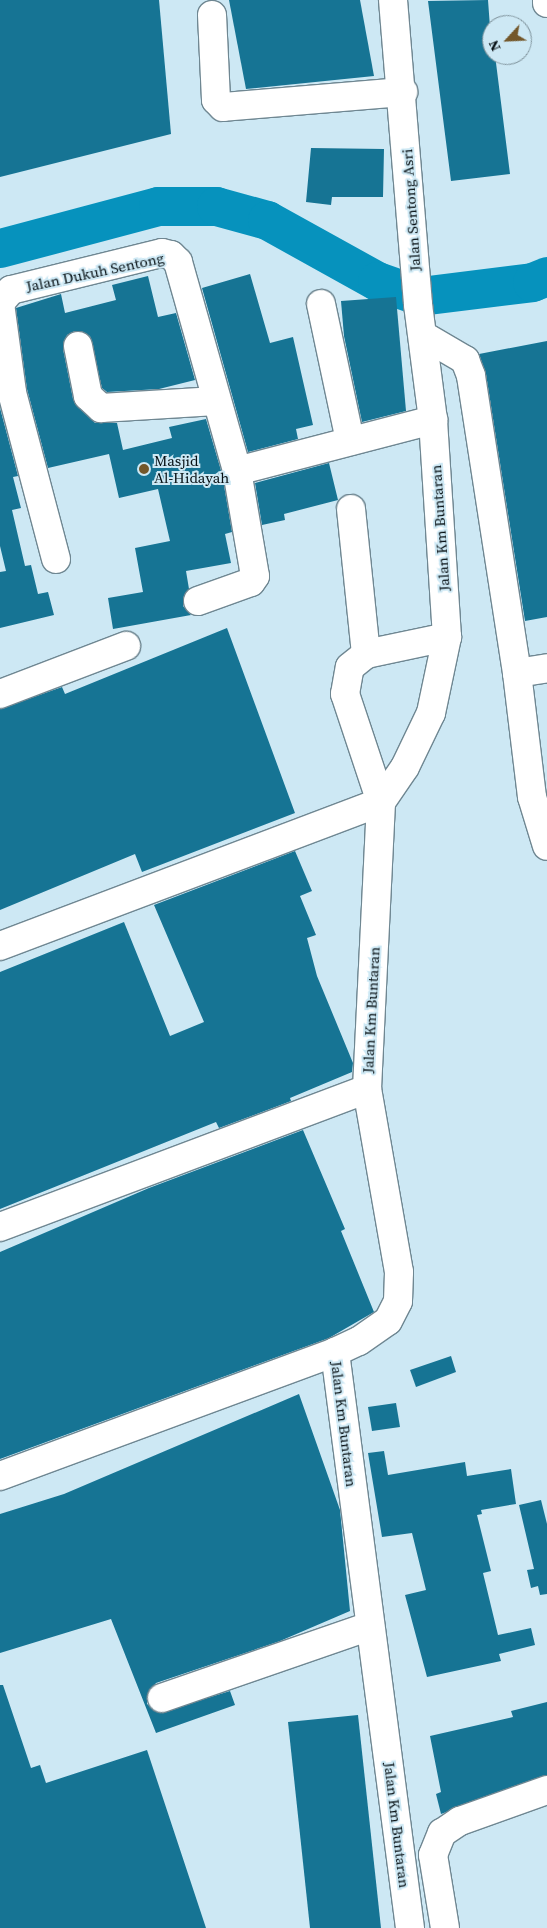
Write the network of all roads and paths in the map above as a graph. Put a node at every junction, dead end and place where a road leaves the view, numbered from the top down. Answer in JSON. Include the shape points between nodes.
{"nodes":[{"id":1,"x":393,"y":0,"type":"edge"},
{"id":2,"x":212,"y":15,"type":"dead end"},
{"id":3,"x":403,"y":92,"type":"junction"},
{"id":4,"x":321,"y":304,"type":"dead end"},
{"id":5,"x":424,"y":336,"type":"junction"},
{"id":6,"x":78,"y":346,"type":"dead end"},
{"id":7,"x":216,"y":401,"type":"junction"},
{"id":8,"x":434,"y":420,"type":"junction"},
{"id":9,"x":350,"y":441,"type":"junction"},
{"id":10,"x":237,"y":471,"type":"junction"},
{"id":11,"x":351,"y":509,"type":"dead end"},
{"id":12,"x":56,"y":558,"type":"dead end"},
{"id":13,"x":198,"y":600,"type":"dead end"},
{"id":14,"x":447,"y":637,"type":"junction"},
{"id":15,"x":126,"y":646,"type":"dead end"},
{"id":16,"x":366,"y":654,"type":"junction"},
{"id":17,"x":547,"y":668,"type":"edge"},
{"id":18,"x":517,"y":673,"type":"junction"},
{"id":19,"x":0,"y":694,"type":"edge"},
{"id":20,"x":381,"y":802,"type":"junction"},
{"id":21,"x":547,"y":846,"type":"edge"},
{"id":22,"x":0,"y":946,"type":"edge"},
{"id":23,"x":367,"y":1089,"type":"junction"},
{"id":24,"x":0,"y":1227,"type":"edge"},
{"id":25,"x":334,"y":1352,"type":"junction"},
{"id":26,"x":0,"y":1476,"type":"edge"},
{"id":27,"x":370,"y":1626,"type":"junction"},
{"id":28,"x":162,"y":1698,"type":"dead end"},
{"id":29,"x":547,"y":1790,"type":"edge"},
{"id":30,"x":410,"y":1928,"type":"edge"},
{"id":31,"x":445,"y":1928,"type":"edge"}],
"edges":[{"from":1,"to":3,"type":"lane","name":"Jalan Sentong Asri"},
{"from":2,"to":3,"type":"lane","via":[[216,100],[223,108]]},
{"from":3,"to":5,"type":"lane","name":"Jalan Sentong Asri","via":[[418,304]]},
{"from":4,"to":9,"type":"lane"},
{"from":5,"to":8,"type":"lane","name":"Jalan Sentong Asri"},
{"from":5,"to":18,"type":"lane","via":[[465,360],[471,376]]},
{"from":6,"to":7,"type":"lane","via":[[88,396],[101,408]]},
{"from":7,"to":10,"type":"lane","name":"Jalan Dukuh Sentong"},
{"from":7,"to":12,"type":"lane","name":"Jalan Dukuh Sentong","via":[[178,262],[171,255],[162,254],[4,294],[0,303],[12,392]]},
{"from":8,"to":9,"type":"lane"},
{"from":8,"to":14,"type":"lane","name":"Jalan Km Buntaran"},
{"from":9,"to":10,"type":"lane"},
{"from":10,"to":13,"type":"lane","name":"Jalan Dukuh Sentong","via":[[255,576],[251,582]]},
{"from":11,"to":16,"type":"lane"},
{"from":14,"to":16,"type":"lane"},
{"from":14,"to":20,"type":"lane","name":"Jalan Km Buntaran","via":[[431,713],[405,767]]},
{"from":15,"to":19,"type":"lane"},
{"from":16,"to":20,"type":"lane","name":"Jalan Km Buntaran","via":[[350,667],[345,694]]},
{"from":17,"to":18,"type":"lane"},
{"from":18,"to":21,"type":"lane","via":[[532,797]]},
{"from":20,"to":22,"type":"lane"},
{"from":20,"to":23,"type":"lane","name":"Jalan Km Buntaran"},
{"from":23,"to":24,"type":"lane"},
{"from":23,"to":25,"type":"lane","name":"Jalan Km Buntaran","via":[[400,1272],[398,1301],[388,1320],[359,1341]]},
{"from":25,"to":26,"type":"lane"},
{"from":25,"to":27,"type":"lane","name":"Jalan Km Buntaran"},
{"from":27,"to":28,"type":"lane"},
{"from":27,"to":30,"type":"lane","name":"Jalan Km Buntaran"},
{"from":29,"to":31,"type":"lane","via":[[460,1821],[442,1833],[433,1855]]}]}
